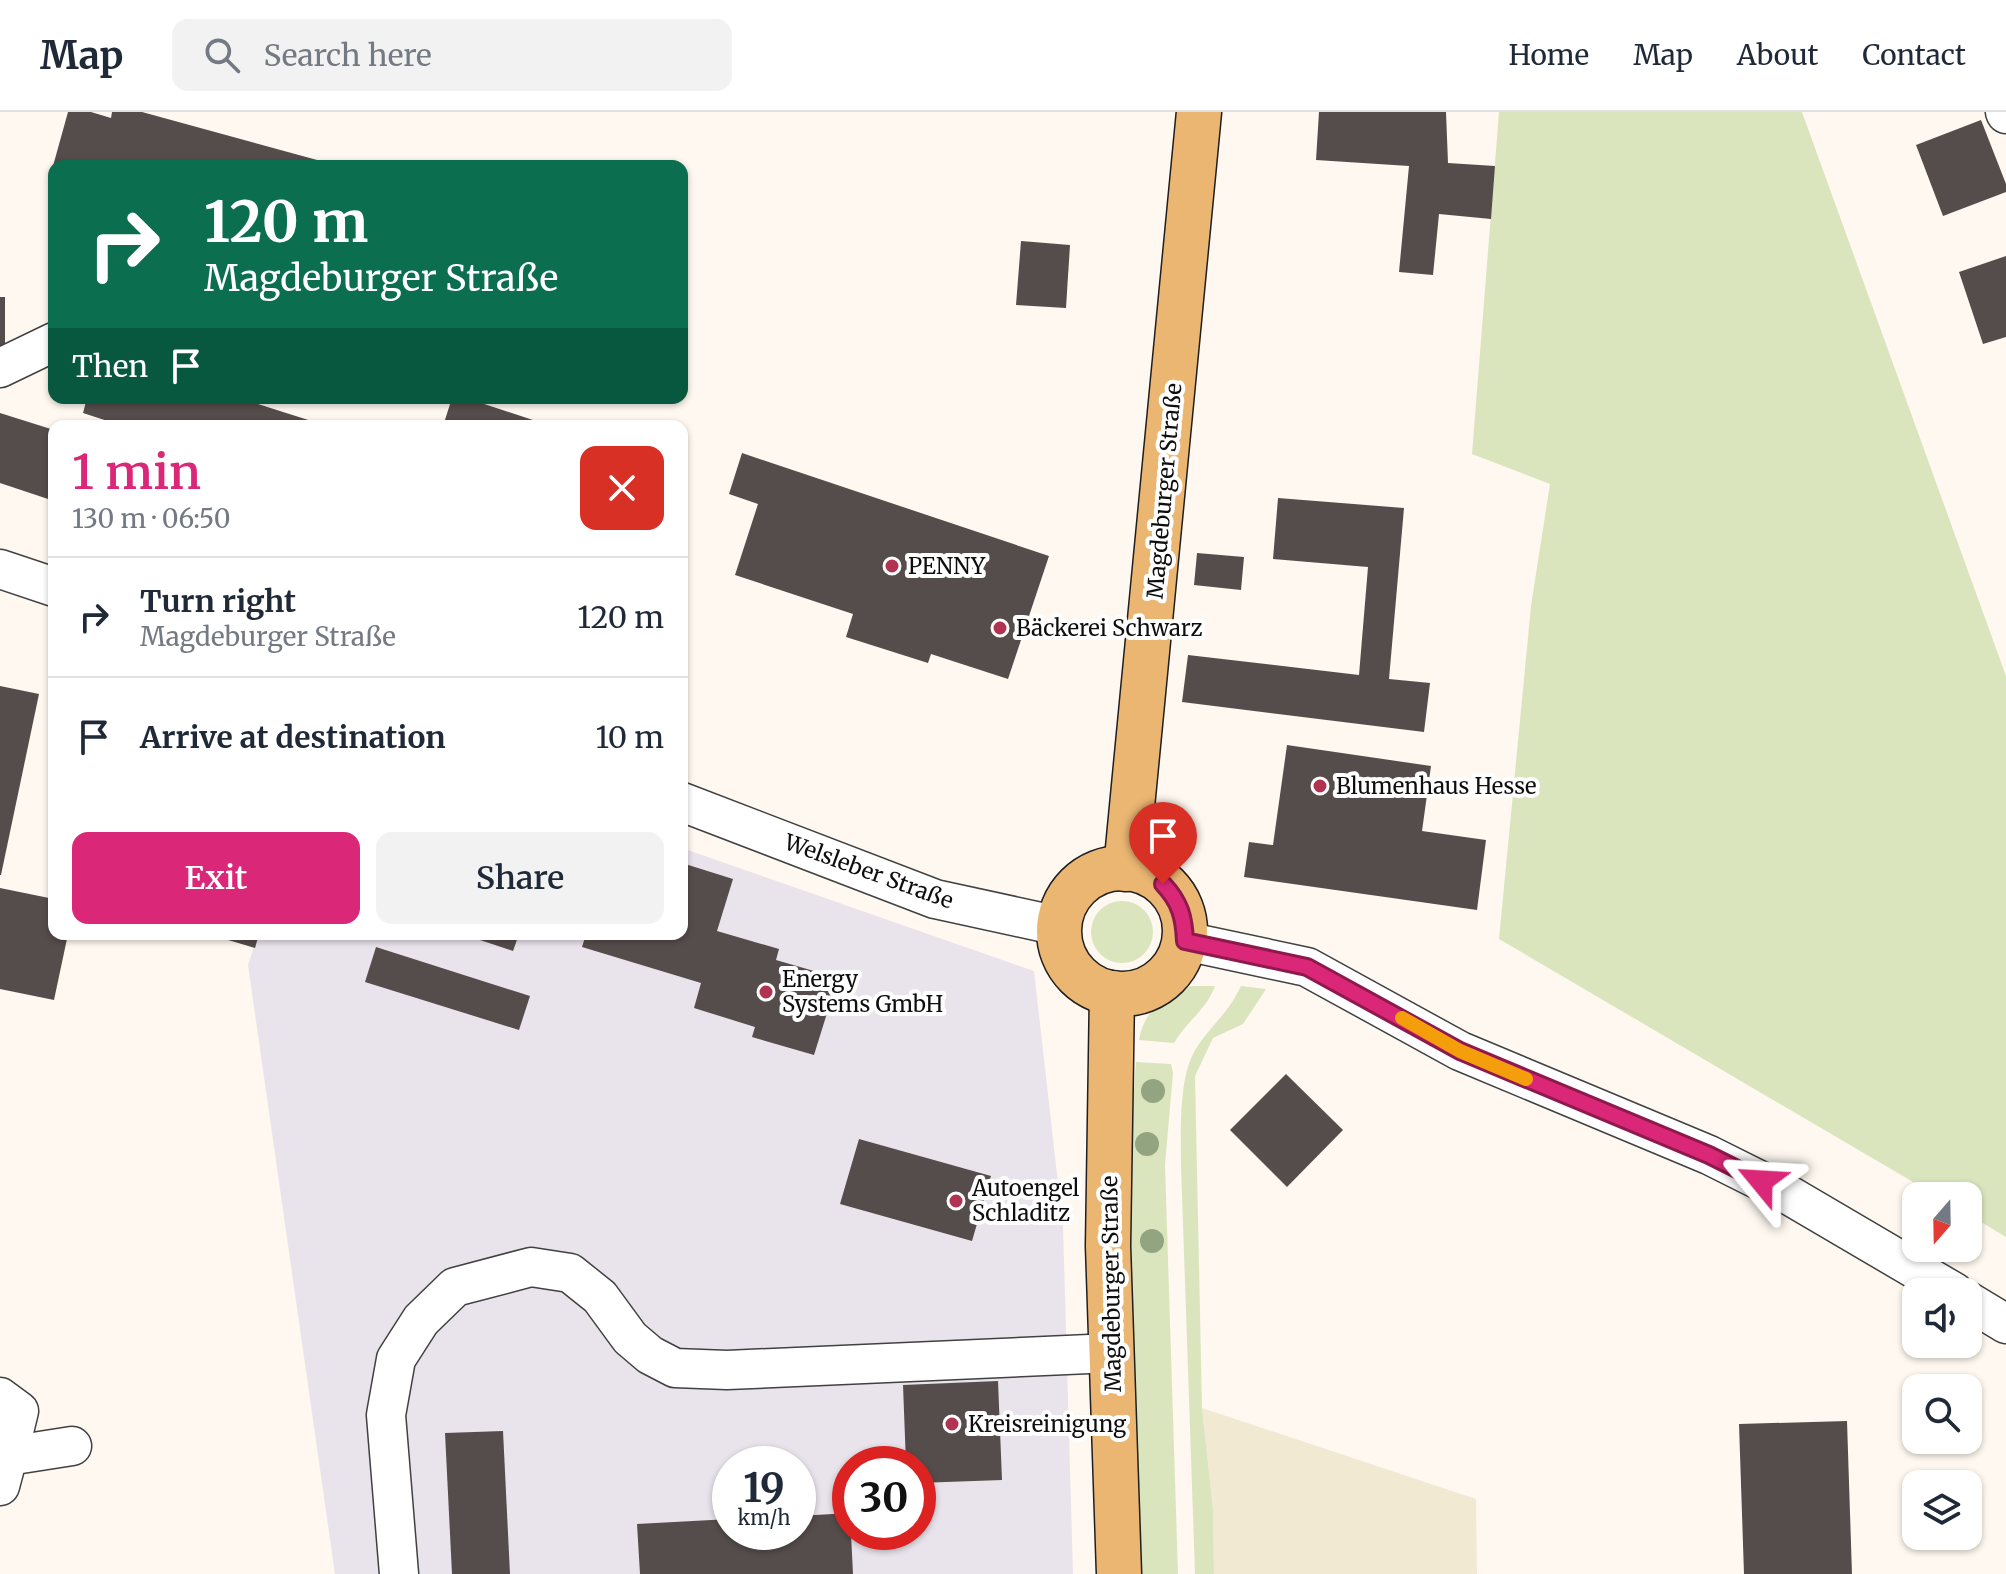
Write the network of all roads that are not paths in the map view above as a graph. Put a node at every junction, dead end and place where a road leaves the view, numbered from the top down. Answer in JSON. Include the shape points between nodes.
{"nodes":[{"id":1,"x":1199,"y":112,"type":"edge"},
{"id":2,"x":48,"y":345,"type":"edge"},
{"id":3,"x":0,"y":368,"type":"edge"},
{"id":4,"x":0,"y":569,"type":"edge"},
{"id":5,"x":48,"y":585,"type":"edge"},
{"id":6,"x":688,"y":804,"type":"edge"},
{"id":7,"x":1126,"y":869,"type":"junction"},
{"id":8,"x":1059,"y":926,"type":"junction"},
{"id":9,"x":1185,"y":941,"type":"junction"},
{"id":10,"x":1112,"y":993,"type":"junction"},
{"id":11,"x":1930,"y":1278,"type":"edge"},
{"id":12,"x":1982,"y":1309,"type":"edge"},
{"id":13,"x":2006,"y":1324,"type":"edge"},
{"id":14,"x":1112,"y":1353,"type":"junction"},
{"id":15,"x":0,"y":1397,"type":"edge"},
{"id":16,"x":72,"y":1446,"type":"dead end"},
{"id":17,"x":4,"y":1471,"type":"edge"},
{"id":18,"x":399,"y":1574,"type":"edge"},
{"id":19,"x":1119,"y":1574,"type":"edge"}],
"edges":[{"from":1,"to":7,"type":"main road","name":"Magdeburger Straße"},
{"from":2,"to":3,"type":"street"},
{"from":4,"to":5,"type":"street"},
{"from":6,"to":8,"type":"street","name":"Welsleber Straße","via":[[935,899]]},
{"from":7,"to":8,"type":"main road","via":[[1098,874],[1075,890]]},
{"from":7,"to":9,"type":"main road","via":[[1149,874],[1176,898],[1184,916]]},
{"from":8,"to":10,"type":"main road","via":[[1065,958],[1074,972],[1092,987]]},
{"from":9,"to":10,"type":"main road","via":[[1164,979],[1142,992]]},
{"from":9,"to":11,"type":"street","via":[[1307,967],[1460,1051],[1709,1155]]},
{"from":10,"to":14,"type":"main road","name":"Magdeburger Straße"},
{"from":12,"to":13,"type":"street"},
{"from":14,"to":18,"type":"street","via":[[675,1368],[630,1338],[600,1297],[570,1273],[531,1267],[455,1287],[421,1320],[396,1359],[386,1415]]},
{"from":14,"to":19,"type":"main road","name":"Magdeburger Straße"},
{"from":15,"to":17,"type":"street","via":[[19,1411]]},
{"from":16,"to":17,"type":"street"}]}
